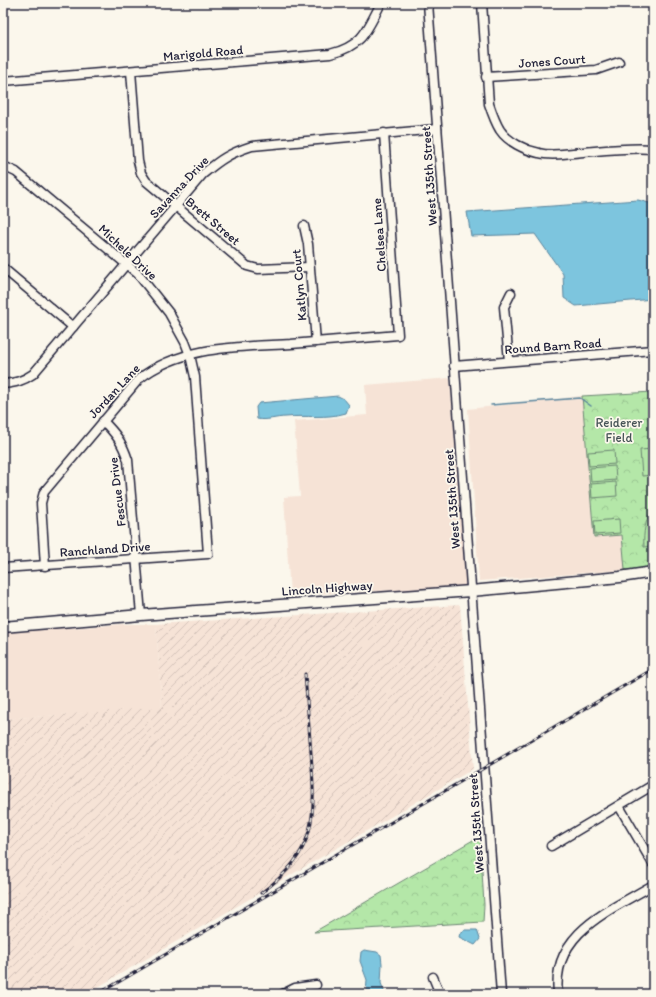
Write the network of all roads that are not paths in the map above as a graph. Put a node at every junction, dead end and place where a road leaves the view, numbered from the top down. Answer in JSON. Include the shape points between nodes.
{"nodes":[{"id":1,"x":381,"y":3,"type":"edge"},
{"id":2,"x":428,"y":3,"type":"edge"},
{"id":3,"x":482,"y":3,"type":"edge"},
{"id":4,"x":619,"y":62,"type":"dead end"},
{"id":5,"x":131,"y":71,"type":"junction"},
{"id":6,"x":486,"y":78,"type":"junction"},
{"id":7,"x":3,"y":81,"type":"edge"},
{"id":8,"x":437,"y":129,"type":"junction"},
{"id":9,"x":384,"y":133,"type":"junction"},
{"id":10,"x":653,"y":149,"type":"edge"},
{"id":11,"x":3,"y":166,"type":"edge"},
{"id":12,"x":176,"y":205,"type":"junction"},
{"id":13,"x":304,"y":226,"type":"dead end"},
{"id":14,"x":126,"y":263,"type":"junction"},
{"id":15,"x":309,"y":267,"type":"junction"},
{"id":16,"x":3,"y":268,"type":"edge"},
{"id":17,"x":510,"y":294,"type":"dead end"},
{"id":18,"x":73,"y":326,"type":"junction"},
{"id":19,"x":398,"y":335,"type":"joint"},
{"id":20,"x":316,"y":342,"type":"junction"},
{"id":21,"x":653,"y":350,"type":"edge"},
{"id":22,"x":190,"y":354,"type":"junction"},
{"id":23,"x":508,"y":361,"type":"junction"},
{"id":24,"x":454,"y":366,"type":"junction"},
{"id":25,"x":3,"y":384,"type":"edge"},
{"id":26,"x":103,"y":421,"type":"junction"},
{"id":27,"x":208,"y":554,"type":"joint"},
{"id":28,"x":137,"y":558,"type":"junction"},
{"id":29,"x":45,"y":566,"type":"junction"},
{"id":30,"x":3,"y":568,"type":"edge"},
{"id":31,"x":653,"y":572,"type":"edge"},
{"id":32,"x":471,"y":591,"type":"junction"},
{"id":33,"x":141,"y":615,"type":"junction"},
{"id":34,"x":3,"y":627,"type":"edge"},
{"id":35,"x":653,"y":785,"type":"edge"},
{"id":36,"x":619,"y":806,"type":"junction"},
{"id":37,"x":551,"y":846,"type":"dead end"},
{"id":38,"x":653,"y":864,"type":"edge"},
{"id":39,"x":653,"y":885,"type":"edge"},
{"id":40,"x":433,"y":977,"type":"dead end"},
{"id":41,"x":316,"y":985,"type":"dead end"},
{"id":42,"x":284,"y":994,"type":"edge"},
{"id":43,"x":440,"y":994,"type":"edge"},
{"id":44,"x":501,"y":994,"type":"edge"},
{"id":45,"x":558,"y":994,"type":"edge"}],
"edges":[{"from":1,"to":5,"type":"street","name":"Marigold Road","via":[[364,36],[344,50],[330,54]]},
{"from":2,"to":8,"type":"street","name":"West 135th Street"},
{"from":3,"to":6,"type":"street"},
{"from":4,"to":6,"type":"street","name":"Jones Court","via":[[596,70]]},
{"from":5,"to":7,"type":"street","name":"Marigold Road"},
{"from":5,"to":12,"type":"street","name":"Brett Street","via":[[141,173],[146,181]]},
{"from":6,"to":10,"type":"street","via":[[489,104],[494,119],[512,142],[523,148],[539,154],[554,155]]},
{"from":8,"to":9,"type":"street","name":"Savanna Drive"},
{"from":8,"to":24,"type":"street","name":"West 135th Street"},
{"from":9,"to":12,"type":"street","name":"Savanna Drive","via":[[267,144],[236,151],[203,174]]},
{"from":9,"to":19,"type":"street","name":"Chelsea Lane"},
{"from":11,"to":14,"type":"street","name":"Michele Drive","via":[[16,172]]},
{"from":12,"to":14,"type":"street","name":"Savanna Drive"},
{"from":12,"to":15,"type":"street","name":"Brett Street","via":[[247,266],[258,269]]},
{"from":13,"to":15,"type":"street","name":"Katlyn Court"},
{"from":14,"to":18,"type":"street","name":"Savanna Drive"},
{"from":14,"to":22,"type":"street","name":"Michele Drive","via":[[169,313]]},
{"from":15,"to":20,"type":"street","name":"Katlyn Court"},
{"from":16,"to":18,"type":"street"},
{"from":17,"to":23,"type":"street","via":[[504,307]]},
{"from":18,"to":25,"type":"street","name":"Savanna Drive","via":[[33,374],[26,379]]},
{"from":19,"to":20,"type":"street","name":"Jordan Lane"},
{"from":20,"to":22,"type":"street","name":"Jordan Lane","via":[[212,349]]},
{"from":21,"to":23,"type":"street","name":"Round Barn Road"},
{"from":22,"to":26,"type":"street","name":"Jordan Lane","via":[[150,370]]},
{"from":22,"to":27,"type":"street","name":"Michele Drive","via":[[195,377]]},
{"from":23,"to":24,"type":"street","name":"Round Barn Road"},
{"from":24,"to":32,"type":"street","name":"West 135th Street"},
{"from":26,"to":28,"type":"street","name":"Fescue Drive","via":[[116,434],[128,460]]},
{"from":26,"to":29,"type":"street","name":"Jordan Lane","via":[[44,492],[41,503]]},
{"from":27,"to":28,"type":"street","name":"Ranchland Drive"},
{"from":28,"to":29,"type":"street","name":"Ranchland Drive"},
{"from":28,"to":33,"type":"street","name":"Fescue Drive"},
{"from":29,"to":30,"type":"street","name":"Ranchland Drive"},
{"from":31,"to":32,"type":"main road","name":"Lincoln Highway"},
{"from":32,"to":33,"type":"main road","name":"Lincoln Highway"},
{"from":32,"to":44,"type":"street","name":"West 135th Street"},
{"from":33,"to":34,"type":"main road","name":"Lincoln Highway"},
{"from":35,"to":36,"type":"street"},
{"from":36,"to":37,"type":"street"},
{"from":36,"to":38,"type":"street"},
{"from":39,"to":45,"type":"street","via":[[592,921],[578,933],[567,947],[560,963]]},
{"from":40,"to":43,"type":"street"},
{"from":41,"to":42,"type":"street","via":[[294,988]]}]}
